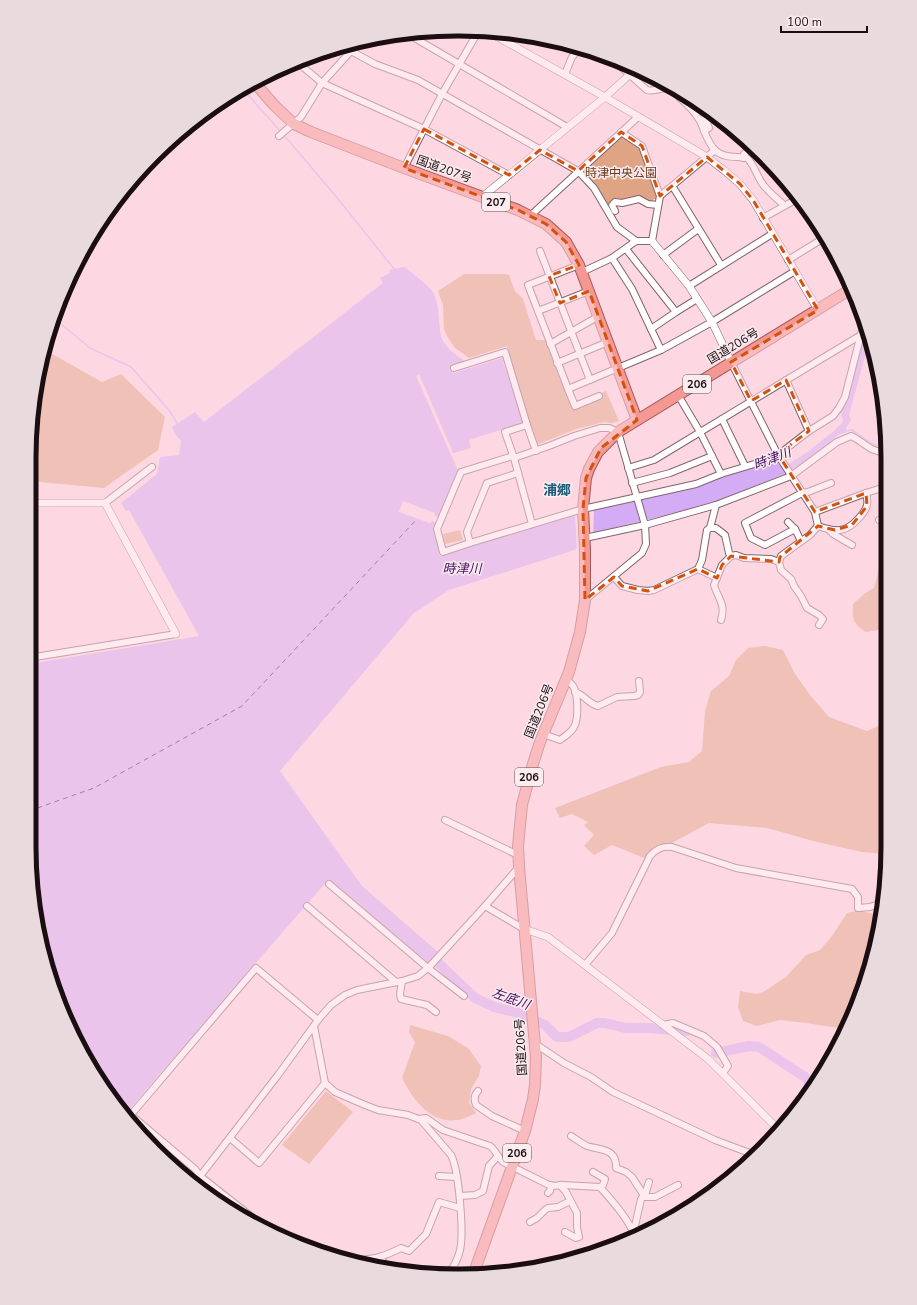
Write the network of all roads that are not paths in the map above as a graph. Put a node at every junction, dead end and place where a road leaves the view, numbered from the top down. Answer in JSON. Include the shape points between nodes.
{"nodes":[{"id":1,"x":475,"y":37,"type":"edge"},
{"id":2,"x":416,"y":39,"type":"edge"},
{"id":3,"x":501,"y":39,"type":"edge"},
{"id":4,"x":353,"y":49,"type":"edge"},
{"id":5,"x":351,"y":52,"type":"junction"},
{"id":6,"x":576,"y":53,"type":"edge"},
{"id":7,"x":460,"y":63,"type":"junction"},
{"id":8,"x":302,"y":66,"type":"edge"},
{"id":9,"x":623,"y":70,"type":"edge"},
{"id":10,"x":565,"y":74,"type":"junction"},
{"id":11,"x":629,"y":75,"type":"junction"},
{"id":12,"x":322,"y":83,"type":"junction"},
{"id":13,"x":258,"y":87,"type":"edge"},
{"id":14,"x":661,"y":88,"type":"edge"},
{"id":15,"x":442,"y":94,"type":"junction"},
{"id":16,"x":605,"y":97,"type":"junction"},
{"id":17,"x":683,"y":101,"type":"edge"},
{"id":18,"x":702,"y":113,"type":"edge"},
{"id":19,"x":638,"y":117,"type":"junction"},
{"id":20,"x":291,"y":126,"type":"junction"},
{"id":21,"x":567,"y":127,"type":"junction"},
{"id":22,"x":424,"y":129,"type":"junction"},
{"id":23,"x":704,"y":130,"type":"junction"},
{"id":24,"x":621,"y":132,"type":"junction"},
{"id":25,"x":279,"y":136,"type":"dead end"},
{"id":26,"x":540,"y":150,"type":"junction"},
{"id":27,"x":715,"y":150,"type":"junction"},
{"id":28,"x":748,"y":151,"type":"edge"},
{"id":29,"x":707,"y":157,"type":"junction"},
{"id":30,"x":743,"y":158,"type":"junction"},
{"id":31,"x":404,"y":168,"type":"junction"},
{"id":32,"x":578,"y":171,"type":"junction"},
{"id":33,"x":510,"y":175,"type":"junction"},
{"id":34,"x":673,"y":187,"type":"junction"},
{"id":35,"x":660,"y":196,"type":"junction"},
{"id":36,"x":482,"y":197,"type":"junction"},
{"id":37,"x":793,"y":200,"type":"edge"},
{"id":38,"x":658,"y":205,"type":"junction"},
{"id":39,"x":784,"y":205,"type":"junction"},
{"id":40,"x":615,"y":211,"type":"dead end"},
{"id":41,"x":530,"y":216,"type":"junction"},
{"id":42,"x":763,"y":218,"type":"junction"},
{"id":43,"x":698,"y":229,"type":"junction"},
{"id":44,"x":772,"y":234,"type":"junction"},
{"id":45,"x":820,"y":240,"type":"edge"},
{"id":46,"x":636,"y":241,"type":"junction"},
{"id":47,"x":652,"y":241,"type":"junction"},
{"id":48,"x":626,"y":249,"type":"junction"},
{"id":49,"x":540,"y":251,"type":"dead end"},
{"id":50,"x":663,"y":254,"type":"junction"},
{"id":51,"x":612,"y":258,"type":"junction"},
{"id":52,"x":788,"y":260,"type":"junction"},
{"id":53,"x":721,"y":265,"type":"junction"},
{"id":54,"x":581,"y":268,"type":"junction"},
{"id":55,"x":795,"y":271,"type":"junction"},
{"id":56,"x":549,"y":276,"type":"junction"},
{"id":57,"x":689,"y":286,"type":"junction"},
{"id":58,"x":589,"y":291,"type":"junction"},
{"id":59,"x":847,"y":292,"type":"edge"},
{"id":60,"x":697,"y":299,"type":"junction"},
{"id":61,"x":560,"y":303,"type":"junction"},
{"id":62,"x":818,"y":310,"type":"junction"},
{"id":63,"x":538,"y":311,"type":"junction"},
{"id":64,"x":676,"y":312,"type":"junction"},
{"id":65,"x":599,"y":316,"type":"junction"},
{"id":66,"x":712,"y":322,"type":"junction"},
{"id":67,"x":651,"y":329,"type":"junction"},
{"id":68,"x":571,"y":331,"type":"junction"},
{"id":69,"x":862,"y":332,"type":"edge"},
{"id":70,"x":861,"y":335,"type":"junction"},
{"id":71,"x":608,"y":342,"type":"junction"},
{"id":72,"x":550,"y":344,"type":"junction"},
{"id":73,"x":661,"y":350,"type":"junction"},
{"id":74,"x":580,"y":353,"type":"junction"},
{"id":75,"x":731,"y":362,"type":"junction"},
{"id":76,"x":557,"y":363,"type":"junction"},
{"id":77,"x":454,"y":368,"type":"dead end"},
{"id":78,"x":618,"y":369,"type":"junction"},
{"id":79,"x":590,"y":380,"type":"junction"},
{"id":80,"x":786,"y":380,"type":"junction"},
{"id":81,"x":568,"y":389,"type":"junction"},
{"id":82,"x":678,"y":395,"type":"junction"},
{"id":83,"x":599,"y":396,"type":"dead end"},
{"id":84,"x":751,"y":401,"type":"junction"},
{"id":85,"x":722,"y":419,"type":"junction"},
{"id":86,"x":637,"y":420,"type":"junction"},
{"id":87,"x":527,"y":425,"type":"junction"},
{"id":88,"x":809,"y":431,"type":"junction"},
{"id":89,"x":618,"y":432,"type":"junction"},
{"id":90,"x":700,"y":432,"type":"junction"},
{"id":91,"x":536,"y":451,"type":"junction"},
{"id":92,"x":881,"y":452,"type":"edge"},
{"id":93,"x":778,"y":455,"type":"junction"},
{"id":94,"x":712,"y":456,"type":"junction"},
{"id":95,"x":513,"y":457,"type":"junction"},
{"id":96,"x":746,"y":466,"type":"junction"},
{"id":97,"x":152,"y":467,"type":"dead end"},
{"id":98,"x":628,"y":468,"type":"junction"},
{"id":99,"x":518,"y":473,"type":"junction"},
{"id":100,"x":721,"y":474,"type":"junction"},
{"id":101,"x":791,"y":475,"type":"junction"},
{"id":102,"x":632,"y":483,"type":"junction"},
{"id":103,"x":831,"y":483,"type":"dead end"},
{"id":104,"x":881,"y":488,"type":"edge"},
{"id":105,"x":802,"y":493,"type":"junction"},
{"id":106,"x":866,"y":493,"type":"junction"},
{"id":107,"x":636,"y":498,"type":"junction"},
{"id":108,"x":36,"y":503,"type":"edge"},
{"id":109,"x":105,"y":503,"type":"junction"},
{"id":110,"x":716,"y":505,"type":"junction"},
{"id":111,"x":583,"y":509,"type":"junction"},
{"id":112,"x":815,"y":512,"type":"junction"},
{"id":113,"x":788,"y":522,"type":"dead end"},
{"id":114,"x":532,"y":524,"type":"junction"},
{"id":115,"x":645,"y":525,"type":"junction"},
{"id":116,"x":818,"y":526,"type":"junction"},
{"id":117,"x":710,"y":528,"type":"junction"},
{"id":118,"x":795,"y":529,"type":"junction"},
{"id":119,"x":828,"y":529,"type":"junction"},
{"id":120,"x":585,"y":538,"type":"junction"},
{"id":121,"x":801,"y":541,"type":"junction"},
{"id":122,"x":470,"y":543,"type":"junction"},
{"id":123,"x":852,"y":545,"type":"dead end"},
{"id":124,"x":731,"y":556,"type":"junction"},
{"id":125,"x":779,"y":562,"type":"junction"},
{"id":126,"x":698,"y":569,"type":"junction"},
{"id":127,"x":614,"y":577,"type":"junction"},
{"id":128,"x":718,"y":578,"type":"junction"},
{"id":129,"x":585,"y":600,"type":"junction"},
{"id":130,"x":721,"y":620,"type":"dead end"},
{"id":131,"x":819,"y":625,"type":"dead end"},
{"id":132,"x":176,"y":634,"type":"joint"},
{"id":133,"x":36,"y":657,"type":"edge"},
{"id":134,"x":566,"y":679,"type":"junction"},
{"id":135,"x":639,"y":681,"type":"dead end"},
{"id":136,"x":575,"y":692,"type":"junction"},
{"id":137,"x":544,"y":734,"type":"junction"},
{"id":138,"x":445,"y":820,"type":"dead end"},
{"id":139,"x":518,"y":855,"type":"junction"},
{"id":140,"x":518,"y":866,"type":"junction"},
{"id":141,"x":329,"y":884,"type":"dead end"},
{"id":142,"x":877,"y":905,"type":"edge"},
{"id":143,"x":308,"y":906,"type":"dead end"},
{"id":144,"x":485,"y":906,"type":"junction"},
{"id":145,"x":524,"y":929,"type":"junction"},
{"id":146,"x":585,"y":965,"type":"junction"},
{"id":147,"x":429,"y":967,"type":"junction"},
{"id":148,"x":399,"y":982,"type":"junction"},
{"id":149,"x":464,"y":996,"type":"dead end"},
{"id":150,"x":436,"y":1012,"type":"dead end"},
{"id":151,"x":318,"y":1020,"type":"junction"},
{"id":152,"x":661,"y":1023,"type":"junction"},
{"id":153,"x":314,"y":1026,"type":"junction"},
{"id":154,"x":534,"y":1044,"type":"junction"},
{"id":155,"x":723,"y":1073,"type":"junction"},
{"id":156,"x":326,"y":1083,"type":"junction"},
{"id":157,"x":478,"y":1091,"type":"dead end"},
{"id":158,"x":132,"y":1114,"type":"edge"},
{"id":159,"x":419,"y":1120,"type":"junction"},
{"id":160,"x":141,"y":1125,"type":"edge"},
{"id":161,"x":775,"y":1126,"type":"edge"},
{"id":162,"x":525,"y":1131,"type":"junction"},
{"id":163,"x":571,"y":1136,"type":"dead end"},
{"id":164,"x":230,"y":1138,"type":"junction"},
{"id":165,"x":749,"y":1153,"type":"edge"},
{"id":166,"x":497,"y":1156,"type":"junction"},
{"id":167,"x":512,"y":1165,"type":"junction"},
{"id":168,"x":593,"y":1172,"type":"dead end"},
{"id":169,"x":200,"y":1176,"type":"junction"},
{"id":170,"x":439,"y":1176,"type":"dead end"},
{"id":171,"x":457,"y":1177,"type":"junction"},
{"id":172,"x":198,"y":1179,"type":"edge"},
{"id":173,"x":649,"y":1182,"type":"dead end"},
{"id":174,"x":560,"y":1185,"type":"junction"},
{"id":175,"x":678,"y":1185,"type":"dead end"},
{"id":176,"x":551,"y":1186,"type":"junction"},
{"id":177,"x":600,"y":1187,"type":"junction"},
{"id":178,"x":548,"y":1193,"type":"dead end"},
{"id":179,"x":460,"y":1196,"type":"junction"},
{"id":180,"x":644,"y":1196,"type":"junction"},
{"id":181,"x":570,"y":1201,"type":"junction"},
{"id":182,"x":241,"y":1208,"type":"edge"},
{"id":183,"x":460,"y":1208,"type":"junction"},
{"id":184,"x":530,"y":1222,"type":"dead end"},
{"id":185,"x":632,"y":1228,"type":"joint"},
{"id":186,"x":565,"y":1232,"type":"dead end"},
{"id":187,"x":380,"y":1257,"type":"junction"},
{"id":188,"x":371,"y":1260,"type":"edge"},
{"id":189,"x":383,"y":1262,"type":"edge"},
{"id":190,"x":475,"y":1268,"type":"edge"},
{"id":191,"x":452,"y":1269,"type":"edge"}],
"edges":[{"from":1,"to":7,"type":"street"},
{"from":2,"to":7,"type":"street"},
{"from":3,"to":10,"type":"street"},
{"from":4,"to":5,"type":"street"},
{"from":5,"to":12,"type":"street"},
{"from":5,"to":15,"type":"street","via":[[418,80]]},
{"from":6,"to":10,"type":"street"},
{"from":7,"to":15,"type":"street"},
{"from":7,"to":21,"type":"street"},
{"from":8,"to":12,"type":"street"},
{"from":9,"to":11,"type":"street"},
{"from":10,"to":16,"type":"street"},
{"from":11,"to":14,"type":"street","via":[[650,91]]},
{"from":11,"to":16,"type":"street"},
{"from":12,"to":20,"type":"street","via":[[301,117]]},
{"from":12,"to":22,"type":"street"},
{"from":13,"to":20,"type":"highway","name":"国道207号","number":"207"},
{"from":15,"to":22,"type":"street"},
{"from":15,"to":26,"type":"street"},
{"from":16,"to":19,"type":"street"},
{"from":16,"to":21,"type":"street"},
{"from":17,"to":23,"type":"street","via":[[700,121]]},
{"from":18,"to":23,"type":"street","via":[[708,128]]},
{"from":19,"to":24,"type":"street"},
{"from":19,"to":29,"type":"street"},
{"from":20,"to":25,"type":"street"},
{"from":20,"to":31,"type":"highway","name":"国道207号","number":"207"},
{"from":21,"to":26,"type":"street"},
{"from":22,"to":31,"type":"street"},
{"from":22,"to":33,"type":"street"},
{"from":23,"to":27,"type":"street"},
{"from":24,"to":32,"type":"street"},
{"from":24,"to":35,"type":"street","via":[[642,146]]},
{"from":26,"to":32,"type":"street"},
{"from":26,"to":33,"type":"street"},
{"from":27,"to":29,"type":"street"},
{"from":27,"to":30,"type":"street","via":[[723,155]]},
{"from":28,"to":30,"type":"street"},
{"from":29,"to":34,"type":"street"},
{"from":29,"to":42,"type":"street","via":[[740,184]]},
{"from":30,"to":39,"type":"street","via":[[748,159],[762,183]]},
{"from":31,"to":36,"type":"highway","name":"国道207号","number":"207"},
{"from":32,"to":41,"type":"street"},
{"from":32,"to":46,"type":"street","via":[[594,188],[617,227]]},
{"from":33,"to":36,"type":"street"},
{"from":34,"to":35,"type":"street"},
{"from":34,"to":43,"type":"street"},
{"from":35,"to":38,"type":"street"},
{"from":36,"to":41,"type":"highway","name":"国道207号","number":"207"},
{"from":37,"to":39,"type":"street"},
{"from":38,"to":40,"type":"street","via":[[648,204],[639,199],[615,202],[612,205]]},
{"from":38,"to":47,"type":"street"},
{"from":39,"to":42,"type":"street"},
{"from":41,"to":54,"type":"highway","name":"国道207号","number":"207","via":[[559,234]]},
{"from":42,"to":44,"type":"street"},
{"from":43,"to":50,"type":"street"},
{"from":43,"to":53,"type":"street"},
{"from":44,"to":52,"type":"street"},
{"from":44,"to":53,"type":"street"},
{"from":45,"to":52,"type":"street"},
{"from":46,"to":47,"type":"street"},
{"from":46,"to":48,"type":"street"},
{"from":47,"to":50,"type":"street"},
{"from":48,"to":51,"type":"street"},
{"from":48,"to":64,"type":"street"},
{"from":49,"to":56,"type":"street"},
{"from":50,"to":57,"type":"street"},
{"from":51,"to":54,"type":"street"},
{"from":51,"to":67,"type":"street","via":[[632,289]]},
{"from":52,"to":55,"type":"street"},
{"from":53,"to":57,"type":"street"},
{"from":54,"to":56,"type":"street"},
{"from":54,"to":58,"type":"highway","name":"国道207号","number":"207"},
{"from":55,"to":62,"type":"street"},
{"from":55,"to":66,"type":"street"},
{"from":56,"to":61,"type":"street"},
{"from":56,"to":63,"type":"street","via":[[528,285]]},
{"from":57,"to":60,"type":"street"},
{"from":58,"to":61,"type":"street"},
{"from":58,"to":65,"type":"highway","name":"国道207号","number":"207"},
{"from":59,"to":62,"type":"highway","name":"国道206号","number":"206"},
{"from":60,"to":64,"type":"street"},
{"from":60,"to":66,"type":"street"},
{"from":61,"to":63,"type":"street"},
{"from":61,"to":68,"type":"street"},
{"from":62,"to":75,"type":"highway","name":"国道206号","number":"206"},
{"from":63,"to":72,"type":"street"},
{"from":64,"to":67,"type":"street"},
{"from":65,"to":68,"type":"street"},
{"from":65,"to":71,"type":"highway","name":"国道207号","number":"207"},
{"from":66,"to":73,"type":"street"},
{"from":66,"to":75,"type":"street"},
{"from":67,"to":73,"type":"street"},
{"from":68,"to":72,"type":"street"},
{"from":68,"to":74,"type":"street"},
{"from":69,"to":70,"type":"street"},
{"from":70,"to":80,"type":"street"},
{"from":70,"to":88,"type":"street","via":[[840,408],[833,416]]},
{"from":71,"to":74,"type":"street"},
{"from":71,"to":78,"type":"highway","name":"国道207号","number":"207"},
{"from":72,"to":76,"type":"street"},
{"from":73,"to":78,"type":"street"},
{"from":74,"to":76,"type":"street"},
{"from":74,"to":79,"type":"street"},
{"from":75,"to":82,"type":"highway","name":"国道206号","number":"206"},
{"from":75,"to":84,"type":"street"},
{"from":76,"to":81,"type":"street"},
{"from":77,"to":87,"type":"street","via":[[506,352]]},
{"from":78,"to":79,"type":"street"},
{"from":78,"to":86,"type":"highway","name":"国道207号","number":"207"},
{"from":79,"to":81,"type":"street"},
{"from":80,"to":84,"type":"street"},
{"from":80,"to":88,"type":"street"},
{"from":81,"to":83,"type":"street","via":[[576,406]]},
{"from":82,"to":86,"type":"highway","name":"国道206号","number":"206"},
{"from":82,"to":90,"type":"street"},
{"from":84,"to":85,"type":"street"},
{"from":84,"to":93,"type":"street"},
{"from":85,"to":90,"type":"street"},
{"from":85,"to":96,"type":"street"},
{"from":86,"to":89,"type":"highway","name":"国道206号","number":"206"},
{"from":87,"to":91,"type":"street"},
{"from":87,"to":95,"type":"street","via":[[505,432]]},
{"from":88,"to":93,"type":"street"},
{"from":89,"to":91,"type":"street","via":[[600,428]]},
{"from":89,"to":98,"type":"street"},
{"from":89,"to":111,"type":"highway","name":"国道206号","number":"206","via":[[601,448],[592,463],[586,478]]},
{"from":90,"to":94,"type":"street"},
{"from":90,"to":98,"type":"street","via":[[654,460]]},
{"from":91,"to":95,"type":"street"},
{"from":92,"to":101,"type":"street","via":[[851,436],[837,442]]},
{"from":93,"to":96,"type":"street"},
{"from":93,"to":101,"type":"street"},
{"from":94,"to":100,"type":"street"},
{"from":94,"to":102,"type":"street","via":[[670,473]]},
{"from":95,"to":99,"type":"street"},
{"from":95,"to":122,"type":"street","via":[[461,472],[437,529],[443,552]]},
{"from":96,"to":100,"type":"street"},
{"from":97,"to":109,"type":"street"},
{"from":98,"to":102,"type":"street"},
{"from":99,"to":114,"type":"street"},
{"from":99,"to":122,"type":"street","via":[[486,484],[467,532]]},
{"from":100,"to":107,"type":"street","via":[[696,484]]},
{"from":101,"to":105,"type":"street"},
{"from":101,"to":110,"type":"street"},
{"from":102,"to":107,"type":"street"},
{"from":103,"to":105,"type":"street"},
{"from":104,"to":106,"type":"street"},
{"from":105,"to":112,"type":"street"},
{"from":105,"to":118,"type":"street","via":[[744,523],[751,538],[765,545]]},
{"from":106,"to":112,"type":"street"},
{"from":106,"to":119,"type":"street","via":[[867,506],[852,525],[845,530]]},
{"from":107,"to":111,"type":"street"},
{"from":107,"to":115,"type":"street"},
{"from":108,"to":109,"type":"street"},
{"from":109,"to":132,"type":"street"},
{"from":110,"to":115,"type":"street"},
{"from":110,"to":117,"type":"street"},
{"from":111,"to":114,"type":"street"},
{"from":111,"to":120,"type":"highway","name":"国道206号","number":"206"},
{"from":112,"to":116,"type":"street"},
{"from":113,"to":118,"type":"street"},
{"from":114,"to":122,"type":"street"},
{"from":115,"to":120,"type":"street"},
{"from":115,"to":127,"type":"street","via":[[645,548]]},
{"from":116,"to":119,"type":"street"},
{"from":116,"to":121,"type":"street"},
{"from":117,"to":124,"type":"street","via":[[716,528],[725,535]]},
{"from":117,"to":126,"type":"street","via":[[707,530]]},
{"from":118,"to":121,"type":"street"},
{"from":119,"to":123,"type":"street"},
{"from":120,"to":129,"type":"highway","name":"国道206号","number":"206"},
{"from":121,"to":125,"type":"street","via":[[781,556]]},
{"from":124,"to":125,"type":"street"},
{"from":124,"to":128,"type":"street","via":[[722,565]]},
{"from":125,"to":131,"type":"street","via":[[781,570],[791,579],[807,608],[823,619]]},
{"from":126,"to":127,"type":"street","via":[[648,591],[622,586]]},
{"from":126,"to":128,"type":"street"},
{"from":127,"to":129,"type":"street"},
{"from":128,"to":130,"type":"street","via":[[714,585],[723,606]]},
{"from":129,"to":134,"type":"highway","name":"国道206号","number":"206","via":[[580,632]]},
{"from":132,"to":133,"type":"street"},
{"from":134,"to":136,"type":"street","via":[[573,685]]},
{"from":134,"to":137,"type":"highway","name":"国道206号","number":"206"},
{"from":135,"to":136,"type":"street","via":[[638,695],[617,697],[598,706]]},
{"from":136,"to":137,"type":"street","via":[[576,723],[572,731],[560,740]]},
{"from":137,"to":139,"type":"highway","name":"国道206号","number":"206","via":[[527,782],[522,805]]},
{"from":138,"to":139,"type":"street"},
{"from":139,"to":140,"type":"highway","name":"国道206号","number":"206"},
{"from":140,"to":144,"type":"street"},
{"from":140,"to":145,"type":"highway","name":"国道206号","number":"206"},
{"from":141,"to":147,"type":"street"},
{"from":142,"to":146,"type":"street","via":[[858,908],[858,897],[852,889],[736,868],[665,846],[655,850],[650,856],[612,933]]},
{"from":143,"to":148,"type":"street"},
{"from":144,"to":145,"type":"street"},
{"from":144,"to":147,"type":"street"},
{"from":145,"to":146,"type":"street","via":[[548,937]]},
{"from":145,"to":154,"type":"highway","name":"国道206号","number":"206"},
{"from":146,"to":152,"type":"street"},
{"from":147,"to":148,"type":"street","via":[[418,976]]},
{"from":147,"to":149,"type":"street"},
{"from":148,"to":150,"type":"street","via":[[401,999],[427,1005]]},
{"from":148,"to":151,"type":"street","via":[[357,990],[345,995],[331,1005]]},
{"from":151,"to":153,"type":"street"},
{"from":151,"to":158,"type":"street","via":[[256,968]]},
{"from":152,"to":155,"type":"street","via":[[708,1058]]},
{"from":152,"to":155,"type":"street","via":[[673,1023],[704,1036],[717,1047],[728,1066]]},
{"from":153,"to":156,"type":"street"},
{"from":153,"to":164,"type":"street"},
{"from":154,"to":162,"type":"highway","name":"国道206号","number":"206","via":[[535,1085]]},
{"from":154,"to":165,"type":"street","via":[[613,1092],[715,1140]]},
{"from":155,"to":161,"type":"street"},
{"from":156,"to":159,"type":"street","via":[[335,1092],[365,1105]]},
{"from":156,"to":164,"type":"street","via":[[259,1163]]},
{"from":157,"to":162,"type":"street","via":[[475,1094],[476,1105],[492,1116]]},
{"from":159,"to":166,"type":"street","via":[[426,1118],[443,1130],[490,1146]]},
{"from":159,"to":171,"type":"street","via":[[451,1155]]},
{"from":160,"to":169,"type":"street","via":[[195,1169]]},
{"from":162,"to":167,"type":"highway","name":"国道206号","number":"206"},
{"from":163,"to":180,"type":"street","via":[[586,1146],[602,1148],[613,1155],[616,1168],[632,1176]]},
{"from":164,"to":169,"type":"street"},
{"from":166,"to":167,"type":"street","via":[[503,1162]]},
{"from":166,"to":179,"type":"street","via":[[489,1166],[483,1191],[475,1195]]},
{"from":167,"to":176,"type":"street"},
{"from":167,"to":190,"type":"highway","name":"国道206号","number":"206"},
{"from":168,"to":177,"type":"street","via":[[604,1179]]},
{"from":169,"to":172,"type":"street"},
{"from":169,"to":182,"type":"street"},
{"from":170,"to":171,"type":"street"},
{"from":171,"to":179,"type":"street"},
{"from":173,"to":180,"type":"street"},
{"from":174,"to":176,"type":"street"},
{"from":174,"to":177,"type":"street"},
{"from":174,"to":181,"type":"street"},
{"from":175,"to":180,"type":"street","via":[[655,1197]]},
{"from":176,"to":178,"type":"street"},
{"from":177,"to":185,"type":"street"},
{"from":179,"to":183,"type":"street"},
{"from":180,"to":185,"type":"street","via":[[641,1199],[635,1226]]},
{"from":181,"to":184,"type":"street","via":[[558,1207],[548,1208]]},
{"from":181,"to":186,"type":"street","via":[[578,1213],[579,1237]]},
{"from":183,"to":187,"type":"street","via":[[439,1202],[426,1234],[409,1251],[401,1248]]},
{"from":183,"to":191,"type":"street","via":[[460,1250]]},
{"from":187,"to":188,"type":"street"},
{"from":187,"to":189,"type":"street"}]}
